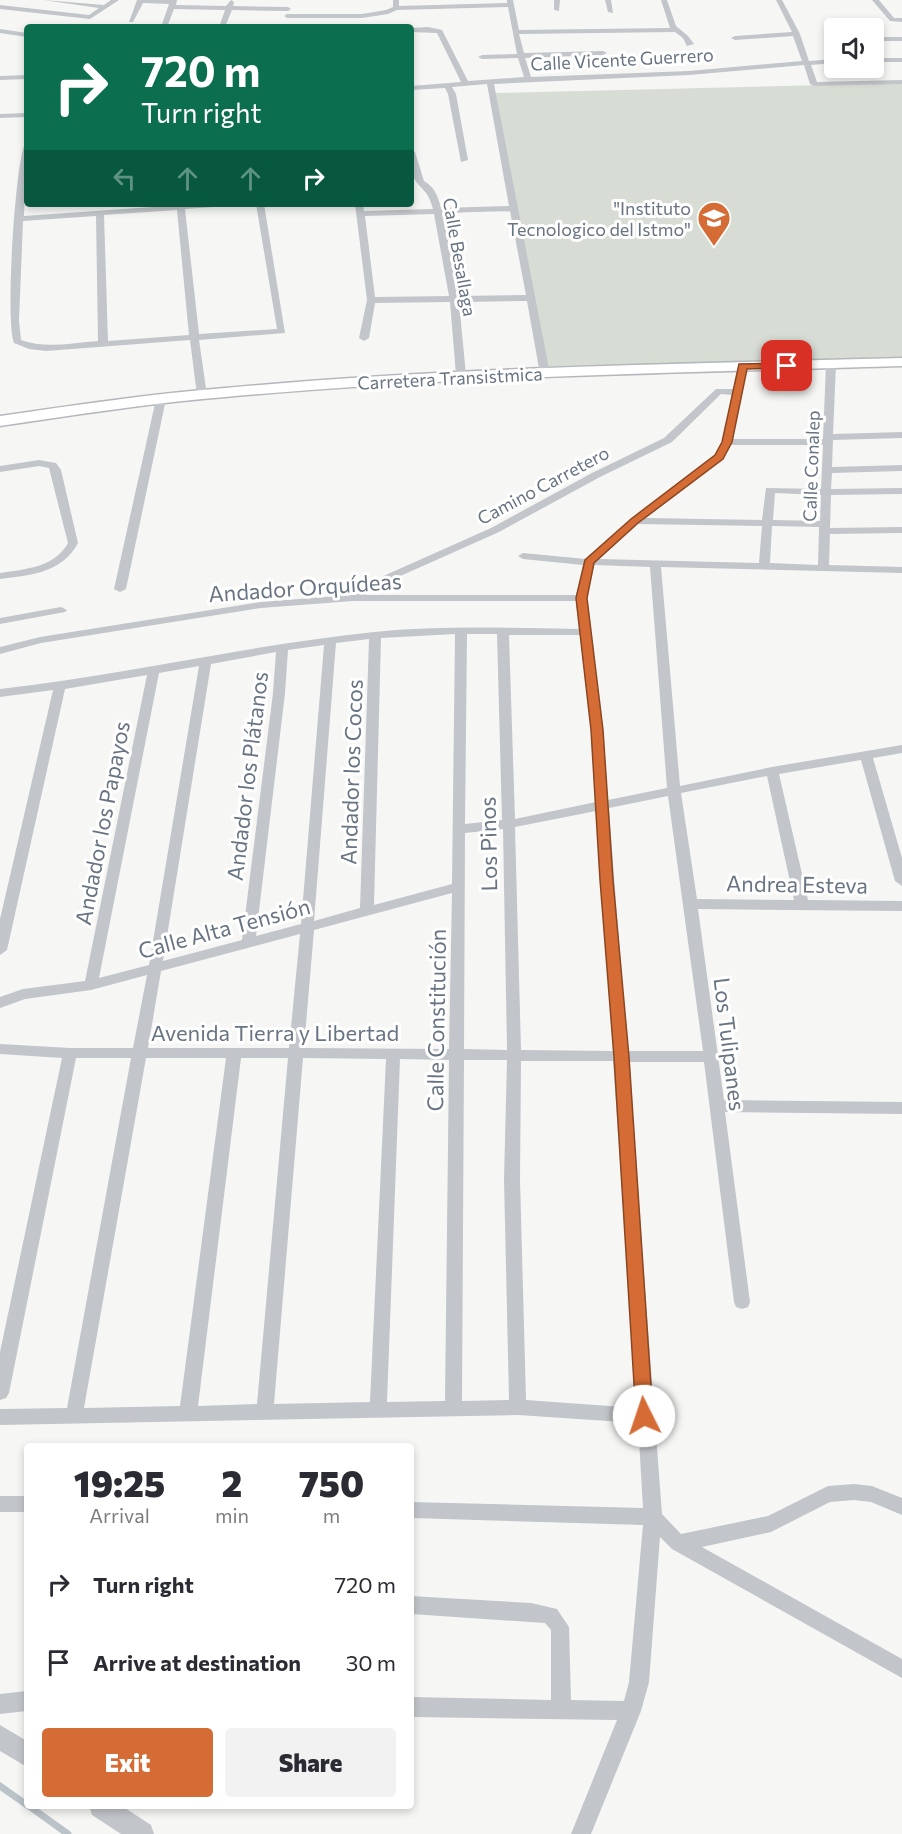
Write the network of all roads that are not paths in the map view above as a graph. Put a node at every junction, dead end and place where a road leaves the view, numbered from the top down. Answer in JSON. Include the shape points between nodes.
{"nodes":[{"id":1,"x":10,"y":0,"type":"edge"},
{"id":2,"x":46,"y":0,"type":"edge"},
{"id":3,"x":116,"y":0,"type":"edge"},
{"id":4,"x":140,"y":0,"type":"edge"},
{"id":5,"x":290,"y":0,"type":"edge"},
{"id":6,"x":557,"y":0,"type":"edge"},
{"id":7,"x":608,"y":0,"type":"edge"},
{"id":8,"x":664,"y":0,"type":"edge"},
{"id":9,"x":779,"y":0,"type":"edge"},
{"id":10,"x":876,"y":0,"type":"edge"},
{"id":11,"x":510,"y":2,"type":"edge"},
{"id":12,"x":174,"y":3,"type":"edge"},
{"id":13,"x":450,"y":3,"type":"edge"},
{"id":14,"x":231,"y":4,"type":"edge"},
{"id":15,"x":396,"y":4,"type":"edge"},
{"id":16,"x":0,"y":7,"type":"edge"},
{"id":17,"x":105,"y":7,"type":"junction"},
{"id":18,"x":557,"y":10,"type":"dead end"},
{"id":19,"x":288,"y":12,"type":"junction"},
{"id":20,"x":611,"y":12,"type":"dead end"},
{"id":21,"x":90,"y":18,"type":"junction"},
{"id":22,"x":902,"y":20,"type":"edge"},
{"id":23,"x":131,"y":21,"type":"dead end"},
{"id":24,"x":87,"y":24,"type":"edge"},
{"id":25,"x":165,"y":24,"type":"edge"},
{"id":26,"x":223,"y":24,"type":"edge"},
{"id":27,"x":283,"y":24,"type":"edge"},
{"id":28,"x":20,"y":28,"type":"dead end"},
{"id":29,"x":414,"y":30,"type":"edge"},
{"id":30,"x":677,"y":30,"type":"junction"},
{"id":31,"x":0,"y":31,"type":"edge"},
{"id":32,"x":515,"y":32,"type":"junction"},
{"id":33,"x":11,"y":33,"type":"junction"},
{"id":34,"x":796,"y":34,"type":"junction"},
{"id":35,"x":24,"y":35,"type":"edge"},
{"id":36,"x":735,"y":38,"type":"dead end"},
{"id":37,"x":884,"y":39,"type":"edge"},
{"id":38,"x":902,"y":39,"type":"edge"},
{"id":39,"x":690,"y":44,"type":"dead end"},
{"id":40,"x":603,"y":53,"type":"dead end"},
{"id":41,"x":587,"y":54,"type":"junction"},
{"id":42,"x":522,"y":55,"type":"junction"},
{"id":43,"x":482,"y":57,"type":"dead end"},
{"id":44,"x":884,"y":60,"type":"edge"},
{"id":45,"x":902,"y":60,"type":"edge"},
{"id":46,"x":824,"y":61,"type":"edge"},
{"id":47,"x":592,"y":62,"type":"dead end"},
{"id":48,"x":806,"y":62,"type":"junction"},
{"id":49,"x":746,"y":67,"type":"junction"},
{"id":50,"x":597,"y":69,"type":"dead end"},
{"id":51,"x":24,"y":77,"type":"edge"},
{"id":52,"x":602,"y":77,"type":"junction"},
{"id":53,"x":0,"y":78,"type":"edge"},
{"id":54,"x":749,"y":78,"type":"dead end"},
{"id":55,"x":528,"y":79,"type":"junction"},
{"id":56,"x":490,"y":82,"type":"junction"},
{"id":57,"x":902,"y":82,"type":"edge"},
{"id":58,"x":465,"y":83,"type":"junction"},
{"id":59,"x":447,"y":85,"type":"junction"},
{"id":60,"x":414,"y":88,"type":"edge"},
{"id":61,"x":24,"y":115,"type":"edge"},
{"id":62,"x":0,"y":116,"type":"edge"},
{"id":63,"x":464,"y":160,"type":"dead end"},
{"id":64,"x":24,"y":166,"type":"edge"},
{"id":65,"x":416,"y":182,"type":"edge"},
{"id":66,"x":89,"y":207,"type":"edge"},
{"id":67,"x":153,"y":207,"type":"edge"},
{"id":68,"x":181,"y":207,"type":"edge"},
{"id":69,"x":261,"y":207,"type":"edge"},
{"id":70,"x":360,"y":207,"type":"edge"},
{"id":71,"x":513,"y":208,"type":"junction"},
{"id":72,"x":438,"y":211,"type":"junction"},
{"id":73,"x":100,"y":213,"type":"junction"},
{"id":74,"x":89,"y":214,"type":"junction"},
{"id":75,"x":361,"y":214,"type":"junction"},
{"id":76,"x":19,"y":219,"type":"junction"},
{"id":77,"x":530,"y":298,"type":"junction"},
{"id":78,"x":454,"y":299,"type":"junction"},
{"id":79,"x":371,"y":300,"type":"junction"},
{"id":80,"x":194,"y":337,"type":"junction"},
{"id":81,"x":364,"y":338,"type":"dead end"},
{"id":82,"x":103,"y":343,"type":"junction"},
{"id":83,"x":902,"y":362,"type":"edge"},
{"id":84,"x":831,"y":364,"type":"junction"},
{"id":85,"x":742,"y":366,"type":"junction"},
{"id":86,"x":545,"y":374,"type":"junction"},
{"id":87,"x":461,"y":375,"type":"junction"},
{"id":88,"x":738,"y":392,"type":"junction"},
{"id":89,"x":202,"y":395,"type":"junction"},
{"id":90,"x":161,"y":399,"type":"junction"},
{"id":91,"x":0,"y":421,"type":"edge"},
{"id":92,"x":902,"y":435,"type":"edge"},
{"id":93,"x":828,"y":440,"type":"junction"},
{"id":94,"x":727,"y":442,"type":"junction"},
{"id":95,"x":902,"y":468,"type":"edge"},
{"id":96,"x":0,"y":469,"type":"edge"},
{"id":97,"x":827,"y":470,"type":"junction"},
{"id":98,"x":902,"y":491,"type":"edge"},
{"id":99,"x":826,"y":492,"type":"junction"},
{"id":100,"x":635,"y":521,"type":"junction"},
{"id":101,"x":769,"y":523,"type":"junction"},
{"id":102,"x":825,"y":528,"type":"junction"},
{"id":103,"x":902,"y":530,"type":"edge"},
{"id":104,"x":523,"y":556,"type":"dead end"},
{"id":105,"x":589,"y":562,"type":"junction"},
{"id":106,"x":655,"y":564,"type":"junction"},
{"id":107,"x":764,"y":566,"type":"junction"},
{"id":108,"x":823,"y":569,"type":"junction"},
{"id":109,"x":902,"y":570,"type":"edge"},
{"id":110,"x":0,"y":576,"type":"edge"},
{"id":111,"x":120,"y":589,"type":"dead end"},
{"id":112,"x":353,"y":598,"type":"junction"},
{"id":113,"x":581,"y":598,"type":"junction"},
{"id":114,"x":61,"y":610,"type":"dead end"},
{"id":115,"x":0,"y":621,"type":"edge"},
{"id":116,"x":460,"y":632,"type":"junction"},
{"id":117,"x":503,"y":632,"type":"junction"},
{"id":118,"x":584,"y":632,"type":"junction"},
{"id":119,"x":375,"y":635,"type":"junction"},
{"id":120,"x":330,"y":642,"type":"junction"},
{"id":121,"x":282,"y":649,"type":"junction"},
{"id":122,"x":0,"y":651,"type":"edge"},
{"id":123,"x":206,"y":660,"type":"junction"},
{"id":124,"x":154,"y":670,"type":"junction"},
{"id":125,"x":59,"y":688,"type":"junction"},
{"id":126,"x":0,"y":693,"type":"edge"},
{"id":127,"x":902,"y":749,"type":"edge"},
{"id":128,"x":866,"y":755,"type":"junction"},
{"id":129,"x":772,"y":771,"type":"junction"},
{"id":130,"x":674,"y":791,"type":"junction"},
{"id":131,"x":602,"y":805,"type":"junction"},
{"id":132,"x":509,"y":824,"type":"junction"},
{"id":133,"x":459,"y":829,"type":"junction"},
{"id":134,"x":902,"y":881,"type":"edge"},
{"id":135,"x":458,"y":887,"type":"junction"},
{"id":136,"x":692,"y":904,"type":"junction"},
{"id":137,"x":802,"y":904,"type":"junction"},
{"id":138,"x":902,"y":906,"type":"edge"},
{"id":139,"x":367,"y":911,"type":"junction"},
{"id":140,"x":306,"y":928,"type":"junction"},
{"id":141,"x":248,"y":944,"type":"junction"},
{"id":142,"x":0,"y":950,"type":"edge"},
{"id":143,"x":154,"y":968,"type":"junction"},
{"id":144,"x":91,"y":985,"type":"junction"},
{"id":145,"x":0,"y":1003,"type":"edge"},
{"id":146,"x":0,"y":1049,"type":"edge"},
{"id":147,"x":70,"y":1053,"type":"junction"},
{"id":148,"x":139,"y":1053,"type":"junction"},
{"id":149,"x":234,"y":1053,"type":"junction"},
{"id":150,"x":296,"y":1053,"type":"junction"},
{"id":151,"x":393,"y":1054,"type":"junction"},
{"id":152,"x":457,"y":1054,"type":"junction"},
{"id":153,"x":514,"y":1055,"type":"junction"},
{"id":154,"x":622,"y":1057,"type":"junction"},
{"id":155,"x":711,"y":1058,"type":"junction"},
{"id":156,"x":717,"y":1106,"type":"junction"},
{"id":157,"x":902,"y":1108,"type":"edge"},
{"id":158,"x":742,"y":1302,"type":"dead end"},
{"id":159,"x":0,"y":1393,"type":"edge"},
{"id":160,"x":518,"y":1407,"type":"junction"},
{"id":161,"x":453,"y":1408,"type":"junction"},
{"id":162,"x":265,"y":1411,"type":"junction"},
{"id":163,"x":378,"y":1411,"type":"junction"},
{"id":164,"x":188,"y":1414,"type":"junction"},
{"id":165,"x":644,"y":1416,"type":"junction"},
{"id":166,"x":0,"y":1417,"type":"edge"},
{"id":167,"x":74,"y":1417,"type":"junction"},
{"id":168,"x":0,"y":1504,"type":"edge"},
{"id":169,"x":24,"y":1504,"type":"edge"},
{"id":170,"x":902,"y":1507,"type":"edge"},
{"id":171,"x":414,"y":1510,"type":"edge"},
{"id":172,"x":653,"y":1517,"type":"junction"},
{"id":173,"x":678,"y":1543,"type":"junction"},
{"id":174,"x":414,"y":1605,"type":"edge"},
{"id":175,"x":902,"y":1669,"type":"edge"},
{"id":176,"x":24,"y":1701,"type":"edge"},
{"id":177,"x":0,"y":1704,"type":"edge"},
{"id":178,"x":414,"y":1707,"type":"edge"},
{"id":179,"x":561,"y":1710,"type":"junction"},
{"id":180,"x":631,"y":1711,"type":"junction"},
{"id":181,"x":0,"y":1737,"type":"edge"},
{"id":182,"x":24,"y":1753,"type":"edge"},
{"id":183,"x":105,"y":1809,"type":"edge"},
{"id":184,"x":142,"y":1834,"type":"edge"},
{"id":185,"x":581,"y":1834,"type":"edge"}],
"edges":[{"from":1,"to":16,"type":"street"},
{"from":2,"to":17,"type":"street"},
{"from":3,"to":17,"type":"street"},
{"from":4,"to":12,"type":"street"},
{"from":4,"to":23,"type":"street"},
{"from":5,"to":19,"type":"street"},
{"from":6,"to":18,"type":"street"},
{"from":7,"to":20,"type":"street"},
{"from":8,"to":30,"type":"street"},
{"from":9,"to":34,"type":"street"},
{"from":10,"to":22,"type":"street","via":[[892,20]]},
{"from":11,"to":13,"type":"street"},
{"from":11,"to":32,"type":"street"},
{"from":12,"to":14,"type":"street"},
{"from":12,"to":25,"type":"street"},
{"from":13,"to":15,"type":"street"},
{"from":14,"to":19,"type":"street"},
{"from":14,"to":26,"type":"street"},
{"from":15,"to":19,"type":"street","via":[[378,15]]},
{"from":16,"to":21,"type":"street"},
{"from":17,"to":21,"type":"street"},
{"from":19,"to":27,"type":"street"},
{"from":21,"to":24,"type":"street"},
{"from":28,"to":33,"type":"street"},
{"from":29,"to":58,"type":"street","via":[[440,31]]},
{"from":30,"to":32,"type":"street"},
{"from":30,"to":39,"type":"street"},
{"from":31,"to":33,"type":"street"},
{"from":32,"to":42,"type":"street"},
{"from":33,"to":35,"type":"street"},
{"from":34,"to":36,"type":"street"},
{"from":34,"to":48,"type":"street"},
{"from":37,"to":38,"type":"street"},
{"from":40,"to":41,"type":"street"},
{"from":41,"to":42,"type":"street"},
{"from":41,"to":47,"type":"street"},
{"from":42,"to":43,"type":"street"},
{"from":42,"to":55,"type":"street"},
{"from":44,"to":45,"type":"street"},
{"from":46,"to":48,"type":"street","name":"Calle Vicente Guerrero"},
{"from":48,"to":49,"type":"street","name":"Calle Vicente Guerrero"},
{"from":48,"to":57,"type":"street","via":[[814,84]]},
{"from":49,"to":52,"type":"street","name":"Calle Vicente Guerrero"},
{"from":49,"to":54,"type":"street"},
{"from":50,"to":52,"type":"street"},
{"from":51,"to":53,"type":"street"},
{"from":52,"to":55,"type":"street","name":"Calle Vicente Guerrero"},
{"from":55,"to":56,"type":"street","name":"Calle Vicente Guerrero"},
{"from":56,"to":58,"type":"street","name":"Calle Vicente Guerrero"},
{"from":56,"to":71,"type":"street"},
{"from":58,"to":59,"type":"street","name":"Calle Vicente Guerrero"},
{"from":59,"to":60,"type":"street","name":"Calle Vicente Guerrero"},
{"from":59,"to":63,"type":"street"},
{"from":61,"to":62,"type":"street"},
{"from":64,"to":76,"type":"street"},
{"from":65,"to":72,"type":"street","name":"Calle Besallaga","via":[[427,186]]},
{"from":66,"to":74,"type":"street"},
{"from":67,"to":73,"type":"street"},
{"from":68,"to":80,"type":"street"},
{"from":69,"to":80,"type":"street","via":[[282,331]]},
{"from":70,"to":75,"type":"street"},
{"from":71,"to":72,"type":"street"},
{"from":71,"to":77,"type":"street"},
{"from":72,"to":75,"type":"street"},
{"from":72,"to":78,"type":"street","name":"Calle Besallaga"},
{"from":73,"to":74,"type":"street"},
{"from":73,"to":82,"type":"street"},
{"from":74,"to":76,"type":"street"},
{"from":75,"to":79,"type":"street"},
{"from":76,"to":82,"type":"street","via":[[14,321],[17,341],[46,348]]},
{"from":77,"to":78,"type":"street"},
{"from":77,"to":86,"type":"street"},
{"from":78,"to":79,"type":"street"},
{"from":78,"to":87,"type":"street","name":"Calle Besallaga"},
{"from":79,"to":81,"type":"street"},
{"from":80,"to":82,"type":"street"},
{"from":80,"to":89,"type":"street"},
{"from":83,"to":84,"type":"main road","name":"Carretera Transistmica"},
{"from":84,"to":85,"type":"main road","name":"Carretera Transistmica"},
{"from":84,"to":93,"type":"street","name":"Calle Conalep"},
{"from":85,"to":86,"type":"main road","name":"Carretera Transistmica"},
{"from":85,"to":88,"type":"street"},
{"from":86,"to":87,"type":"main road","name":"Carretera Transistmica"},
{"from":87,"to":89,"type":"main road","name":"Carretera Transistmica"},
{"from":88,"to":94,"type":"street"},
{"from":88,"to":112,"type":"street","name":"Camino Carretero","via":[[719,391],[668,440],[495,530],[374,584]]},
{"from":89,"to":90,"type":"main road","name":"Carretera Transistmica"},
{"from":90,"to":91,"type":"main road","name":"Carretera Transistmica"},
{"from":90,"to":111,"type":"street"},
{"from":92,"to":93,"type":"street"},
{"from":93,"to":94,"type":"street"},
{"from":93,"to":97,"type":"street","name":"Calle Conalep"},
{"from":94,"to":100,"type":"street","via":[[719,457]]},
{"from":95,"to":97,"type":"street"},
{"from":96,"to":110,"type":"street","via":[[52,465],[73,543],[69,553],[55,563],[39,570]]},
{"from":97,"to":99,"type":"street","name":"Calle Conalep"},
{"from":98,"to":99,"type":"street"},
{"from":99,"to":101,"type":"street","via":[[770,490]]},
{"from":99,"to":102,"type":"street","name":"Calle Conalep"},
{"from":100,"to":101,"type":"street"},
{"from":100,"to":105,"type":"street"},
{"from":101,"to":102,"type":"street"},
{"from":101,"to":107,"type":"street"},
{"from":102,"to":103,"type":"street"},
{"from":102,"to":108,"type":"street","name":"Calle Conalep"},
{"from":104,"to":105,"type":"street"},
{"from":105,"to":106,"type":"street"},
{"from":105,"to":113,"type":"street"},
{"from":106,"to":107,"type":"street"},
{"from":106,"to":130,"type":"street","name":"Los Tulipanes"},
{"from":107,"to":108,"type":"street"},
{"from":108,"to":109,"type":"street"},
{"from":112,"to":113,"type":"street","name":"Andador Orquídeas"},
{"from":112,"to":122,"type":"street","name":"Andador Orquídeas","via":[[261,605],[146,622]]},
{"from":113,"to":118,"type":"street"},
{"from":114,"to":115,"type":"street"},
{"from":116,"to":117,"type":"street"},
{"from":116,"to":119,"type":"street"},
{"from":116,"to":133,"type":"street","name":"Calle Constitución"},
{"from":117,"to":118,"type":"street"},
{"from":117,"to":132,"type":"street","name":"Los Pinos"},
{"from":118,"to":131,"type":"street"},
{"from":119,"to":120,"type":"street"},
{"from":119,"to":139,"type":"street","name":"Andador los Cocos"},
{"from":120,"to":121,"type":"street"},
{"from":120,"to":140,"type":"street"},
{"from":121,"to":123,"type":"street"},
{"from":121,"to":141,"type":"street","name":"Andador los Plátanos"},
{"from":123,"to":124,"type":"street"},
{"from":123,"to":143,"type":"street"},
{"from":124,"to":125,"type":"street"},
{"from":124,"to":144,"type":"street","name":"Andador los Papayos"},
{"from":125,"to":126,"type":"street"},
{"from":125,"to":142,"type":"street"},
{"from":127,"to":128,"type":"street"},
{"from":128,"to":129,"type":"street"},
{"from":128,"to":134,"type":"street"},
{"from":129,"to":130,"type":"street"},
{"from":129,"to":137,"type":"street"},
{"from":130,"to":131,"type":"street"},
{"from":130,"to":136,"type":"street","name":"Los Tulipanes"},
{"from":131,"to":132,"type":"street"},
{"from":131,"to":154,"type":"street"},
{"from":132,"to":133,"type":"street"},
{"from":132,"to":153,"type":"street","name":"Los Pinos"},
{"from":133,"to":135,"type":"street","name":"Calle Constitución"},
{"from":135,"to":139,"type":"street","name":"Calle Alta Tensión"},
{"from":135,"to":152,"type":"street","name":"Calle Constitución"},
{"from":136,"to":137,"type":"street","name":"Andrea Esteva"},
{"from":136,"to":155,"type":"street","name":"Los Tulipanes"},
{"from":137,"to":138,"type":"street","name":"Andrea Esteva"},
{"from":139,"to":140,"type":"street","name":"Calle Alta Tensión"},
{"from":140,"to":141,"type":"street","name":"Calle Alta Tensión"},
{"from":140,"to":150,"type":"street"},
{"from":141,"to":143,"type":"street","name":"Calle Alta Tensión"},
{"from":143,"to":144,"type":"street","name":"Calle Alta Tensión"},
{"from":143,"to":148,"type":"street"},
{"from":144,"to":145,"type":"street","name":"Calle Alta Tensión","via":[[23,994]]},
{"from":146,"to":147,"type":"street","name":"Avenida Tierra y Libertad"},
{"from":147,"to":148,"type":"street","name":"Avenida Tierra y Libertad"},
{"from":147,"to":159,"type":"street"},
{"from":148,"to":149,"type":"street","name":"Avenida Tierra y Libertad"},
{"from":148,"to":167,"type":"street"},
{"from":149,"to":150,"type":"street","name":"Avenida Tierra y Libertad"},
{"from":149,"to":164,"type":"street"},
{"from":150,"to":151,"type":"street","name":"Avenida Tierra y Libertad"},
{"from":150,"to":162,"type":"street"},
{"from":151,"to":152,"type":"street","name":"Avenida Tierra y Libertad"},
{"from":151,"to":163,"type":"street"},
{"from":152,"to":153,"type":"street","name":"Avenida Tierra y Libertad"},
{"from":152,"to":161,"type":"street","name":"Calle Constitución"},
{"from":153,"to":154,"type":"street","name":"Avenida Tierra y Libertad"},
{"from":153,"to":160,"type":"street","name":"Los Pinos","via":[[512,1179]]},
{"from":154,"to":155,"type":"street","name":"Avenida Tierra y Libertad"},
{"from":154,"to":165,"type":"street"},
{"from":155,"to":156,"type":"street","name":"Los Tulipanes"},
{"from":156,"to":157,"type":"street"},
{"from":156,"to":158,"type":"street","name":"Los Tulipanes"},
{"from":160,"to":161,"type":"street"},
{"from":160,"to":165,"type":"street"},
{"from":161,"to":163,"type":"street"},
{"from":162,"to":163,"type":"street"},
{"from":162,"to":164,"type":"street"},
{"from":164,"to":167,"type":"street"},
{"from":165,"to":172,"type":"street"},
{"from":166,"to":167,"type":"street"},
{"from":168,"to":169,"type":"street"},
{"from":170,"to":173,"type":"street","via":[[872,1494],[828,1494],[771,1524]]},
{"from":171,"to":172,"type":"street"},
{"from":172,"to":173,"type":"street"},
{"from":172,"to":180,"type":"street","via":[[639,1682]]},
{"from":173,"to":175,"type":"street"},
{"from":174,"to":179,"type":"street","via":[[550,1615],[560,1627]]},
{"from":176,"to":177,"type":"street"},
{"from":178,"to":179,"type":"street"},
{"from":179,"to":180,"type":"street"},
{"from":180,"to":185,"type":"street"},
{"from":181,"to":182,"type":"street"},
{"from":183,"to":184,"type":"street"}]}
